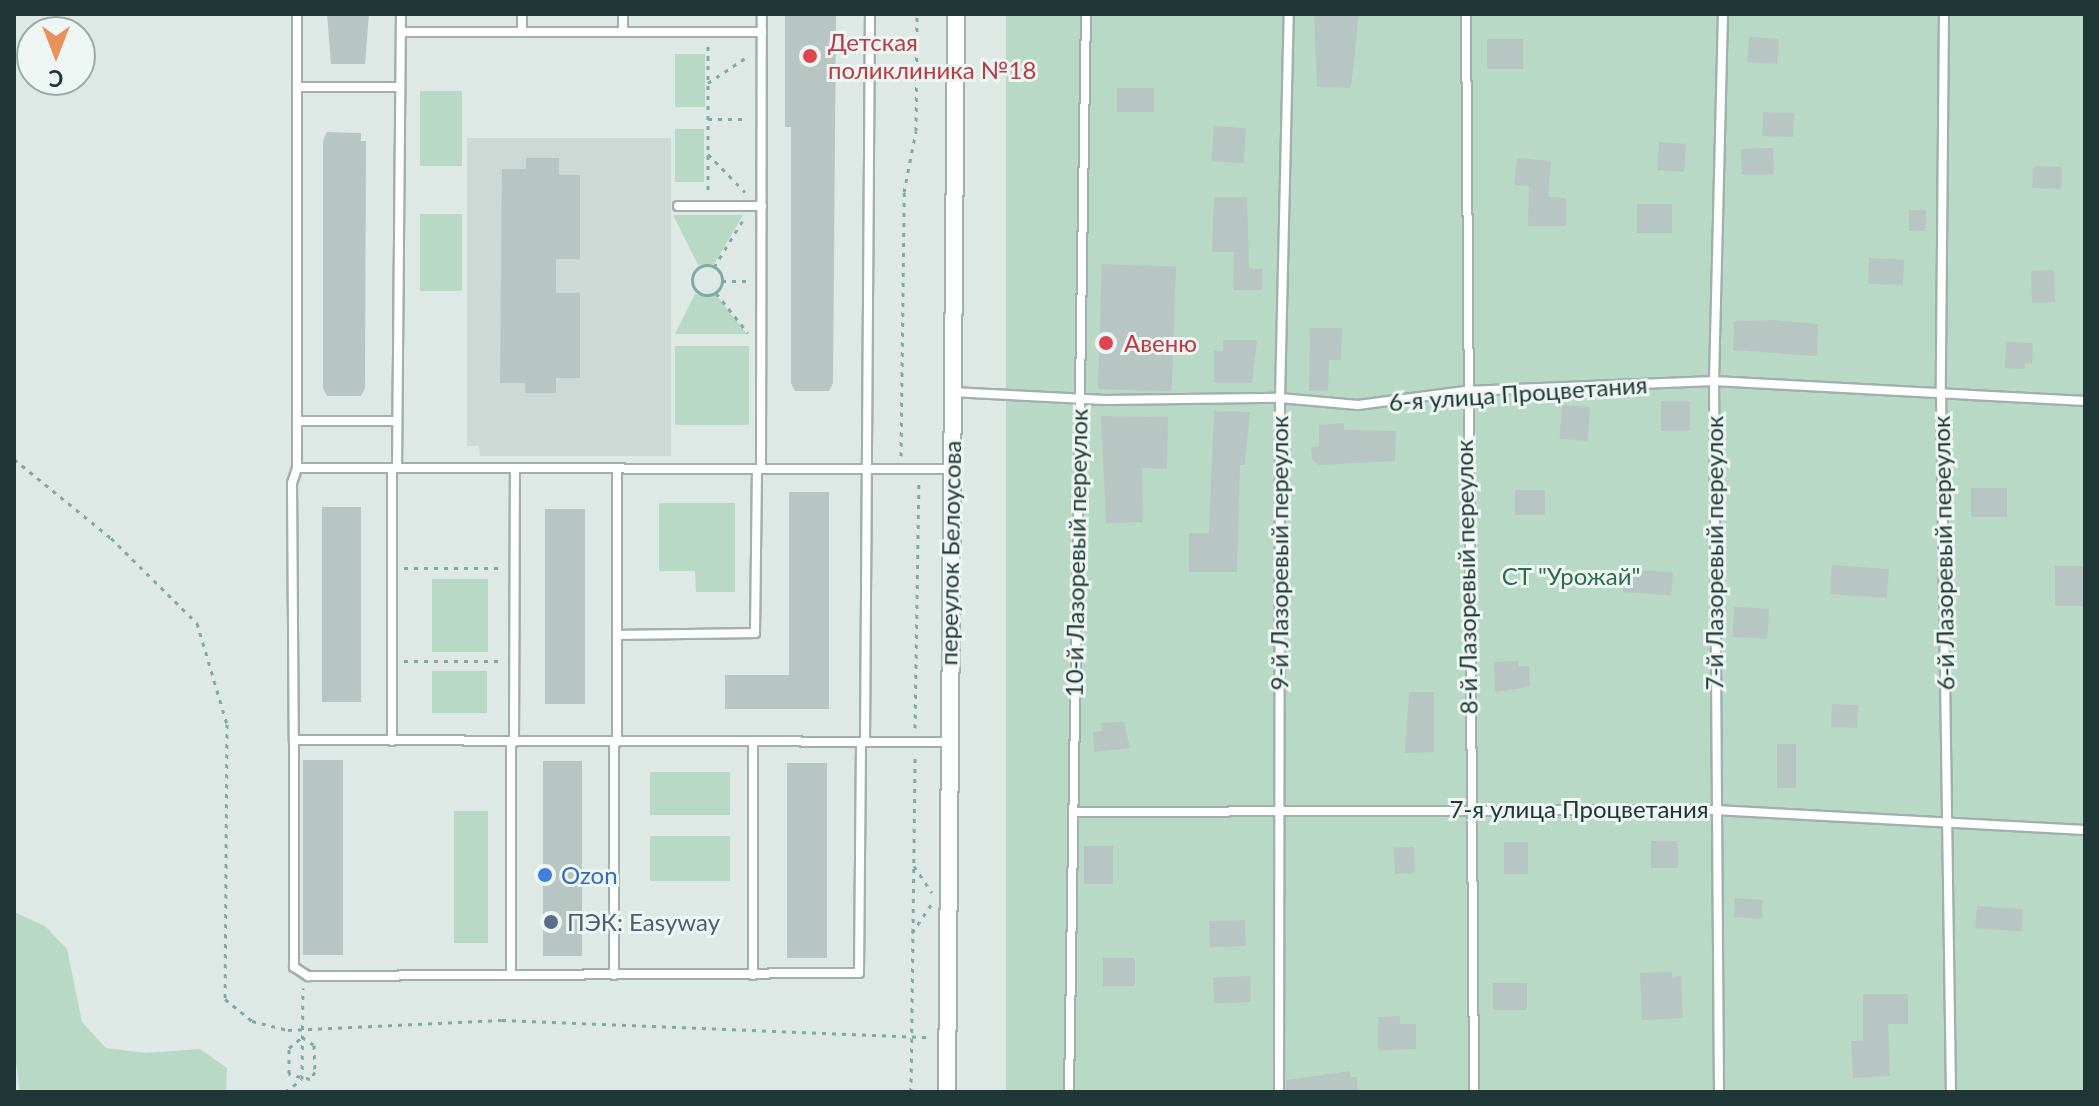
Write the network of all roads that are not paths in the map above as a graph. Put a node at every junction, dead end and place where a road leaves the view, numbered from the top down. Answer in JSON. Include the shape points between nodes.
{"nodes":[{"id":1,"x":297,"y":14,"type":"edge"},
{"id":2,"x":401,"y":14,"type":"edge"},
{"id":3,"x":522,"y":14,"type":"edge"},
{"id":4,"x":623,"y":14,"type":"edge"},
{"id":5,"x":762,"y":14,"type":"edge"},
{"id":6,"x":870,"y":14,"type":"edge"},
{"id":7,"x":956,"y":14,"type":"edge"},
{"id":8,"x":1086,"y":14,"type":"edge"},
{"id":9,"x":1289,"y":14,"type":"edge"},
{"id":10,"x":1466,"y":14,"type":"edge"},
{"id":11,"x":1723,"y":14,"type":"edge"},
{"id":12,"x":1944,"y":14,"type":"edge"},
{"id":13,"x":401,"y":32,"type":"junction"},
{"id":14,"x":522,"y":32,"type":"junction"},
{"id":15,"x":623,"y":32,"type":"junction"},
{"id":16,"x":762,"y":32,"type":"junction"},
{"id":17,"x":297,"y":87,"type":"junction"},
{"id":18,"x":397,"y":87,"type":"junction"},
{"id":19,"x":678,"y":206,"type":"dead end"},
{"id":20,"x":757,"y":206,"type":"junction"},
{"id":21,"x":1714,"y":381,"type":"junction"},
{"id":22,"x":1465,"y":391,"type":"junction"},
{"id":23,"x":952,"y":392,"type":"junction"},
{"id":24,"x":1941,"y":394,"type":"junction"},
{"id":25,"x":1079,"y":396,"type":"junction"},
{"id":26,"x":1280,"y":398,"type":"junction"},
{"id":27,"x":2085,"y":401,"type":"edge"},
{"id":28,"x":297,"y":421,"type":"junction"},
{"id":29,"x":397,"y":421,"type":"junction"},
{"id":30,"x":297,"y":468,"type":"junction"},
{"id":31,"x":394,"y":468,"type":"junction"},
{"id":32,"x":515,"y":469,"type":"junction"},
{"id":33,"x":617,"y":469,"type":"junction"},
{"id":34,"x":759,"y":469,"type":"junction"},
{"id":35,"x":865,"y":469,"type":"junction"},
{"id":36,"x":951,"y":469,"type":"junction"},
{"id":37,"x":617,"y":635,"type":"junction"},
{"id":38,"x":294,"y":740,"type":"junction"},
{"id":39,"x":392,"y":741,"type":"junction"},
{"id":40,"x":513,"y":742,"type":"junction"},
{"id":41,"x":615,"y":742,"type":"junction"},
{"id":42,"x":753,"y":742,"type":"junction"},
{"id":43,"x":863,"y":742,"type":"junction"},
{"id":44,"x":949,"y":742,"type":"junction"},
{"id":45,"x":1469,"y":807,"type":"junction"},
{"id":46,"x":1278,"y":810,"type":"junction"},
{"id":47,"x":1714,"y":810,"type":"junction"},
{"id":48,"x":1073,"y":812,"type":"junction"},
{"id":49,"x":1945,"y":823,"type":"junction"},
{"id":50,"x":2085,"y":830,"type":"edge"},
{"id":51,"x":511,"y":975,"type":"junction"},
{"id":52,"x":614,"y":975,"type":"junction"},
{"id":53,"x":753,"y":975,"type":"junction"},
{"id":54,"x":947,"y":1092,"type":"edge"},
{"id":55,"x":1069,"y":1092,"type":"edge"},
{"id":56,"x":1279,"y":1092,"type":"edge"},
{"id":57,"x":1474,"y":1092,"type":"edge"},
{"id":58,"x":1719,"y":1092,"type":"edge"},
{"id":59,"x":1951,"y":1092,"type":"edge"}],
"edges":[{"from":1,"to":17,"type":"lane"},
{"from":2,"to":13,"type":"lane"},
{"from":3,"to":14,"type":"lane"},
{"from":4,"to":15,"type":"lane"},
{"from":5,"to":16,"type":"lane"},
{"from":6,"to":35,"type":"lane"},
{"from":7,"to":23,"type":"street","name":"переулок Белоусова"},
{"from":8,"to":25,"type":"lane","name":"10-й Лазоревый переулок"},
{"from":9,"to":26,"type":"lane","name":"9-й Лазоревый переулок"},
{"from":10,"to":22,"type":"lane","name":"8-й Лазоревый переулок"},
{"from":11,"to":21,"type":"lane","name":"7-й Лазоревый переулок"},
{"from":12,"to":24,"type":"lane","name":"6-й Лазоревый переулок"},
{"from":13,"to":14,"type":"lane"},
{"from":13,"to":18,"type":"lane"},
{"from":14,"to":15,"type":"lane"},
{"from":15,"to":16,"type":"lane"},
{"from":16,"to":20,"type":"lane"},
{"from":17,"to":18,"type":"lane"},
{"from":17,"to":28,"type":"lane"},
{"from":18,"to":29,"type":"lane"},
{"from":19,"to":20,"type":"lane"},
{"from":20,"to":34,"type":"lane"},
{"from":21,"to":22,"type":"lane","name":"6-я улица Процветания"},
{"from":21,"to":24,"type":"lane","name":"6-я улица Процветания"},
{"from":21,"to":47,"type":"lane","name":"7-й Лазоревый переулок"},
{"from":22,"to":26,"type":"lane","name":"6-я улица Процветания","via":[[1358,405]]},
{"from":22,"to":45,"type":"lane","name":"8-й Лазоревый переулок"},
{"from":23,"to":25,"type":"lane","name":"6-я улица Процветания"},
{"from":23,"to":36,"type":"street","name":"переулок Белоусова"},
{"from":24,"to":27,"type":"lane","name":"6-я улица Процветания"},
{"from":24,"to":49,"type":"lane","name":"6-й Лазоревый переулок"},
{"from":25,"to":26,"type":"lane","name":"6-я улица Процветания"},
{"from":25,"to":48,"type":"lane","name":"10-й Лазоревый переулок"},
{"from":26,"to":46,"type":"lane","name":"9-й Лазоревый переулок"},
{"from":28,"to":29,"type":"lane"},
{"from":28,"to":30,"type":"lane"},
{"from":29,"to":31,"type":"lane"},
{"from":30,"to":31,"type":"lane"},
{"from":30,"to":38,"type":"lane","via":[[292,483]]},
{"from":31,"to":32,"type":"lane"},
{"from":31,"to":39,"type":"lane"},
{"from":32,"to":33,"type":"lane"},
{"from":32,"to":40,"type":"lane"},
{"from":33,"to":34,"type":"lane"},
{"from":33,"to":37,"type":"lane"},
{"from":34,"to":35,"type":"lane"},
{"from":34,"to":37,"type":"lane","via":[[755,633]]},
{"from":35,"to":36,"type":"lane"},
{"from":35,"to":43,"type":"lane"},
{"from":36,"to":44,"type":"street","name":"переулок Белоусова"},
{"from":37,"to":41,"type":"lane"},
{"from":38,"to":39,"type":"lane"},
{"from":38,"to":51,"type":"lane","via":[[294,967],[303,973]]},
{"from":39,"to":40,"type":"lane"},
{"from":40,"to":41,"type":"lane"},
{"from":40,"to":51,"type":"lane"},
{"from":41,"to":42,"type":"lane"},
{"from":41,"to":52,"type":"lane"},
{"from":42,"to":43,"type":"lane"},
{"from":42,"to":53,"type":"lane"},
{"from":43,"to":44,"type":"lane"},
{"from":43,"to":53,"type":"lane","via":[[859,973]]},
{"from":44,"to":54,"type":"street","name":"переулок Белоусова"},
{"from":45,"to":46,"type":"lane","name":"7-я улица Процветания"},
{"from":45,"to":47,"type":"lane","name":"7-я улица Процветания"},
{"from":45,"to":57,"type":"lane","name":"8-й Лазоревый переулок"},
{"from":46,"to":48,"type":"lane","name":"7-я улица Процветания"},
{"from":46,"to":56,"type":"lane","name":"9-й Лазоревый переулок"},
{"from":47,"to":49,"type":"lane","name":"7-я улица Процветания"},
{"from":47,"to":58,"type":"lane","name":"7-й Лазоревый переулок"},
{"from":48,"to":55,"type":"lane","name":"10-й Лазоревый переулок"},
{"from":49,"to":50,"type":"lane","name":"7-я улица Процветания"},
{"from":49,"to":59,"type":"lane","name":"6-й Лазоревый переулок"},
{"from":51,"to":52,"type":"lane"},
{"from":52,"to":53,"type":"lane"}]}
